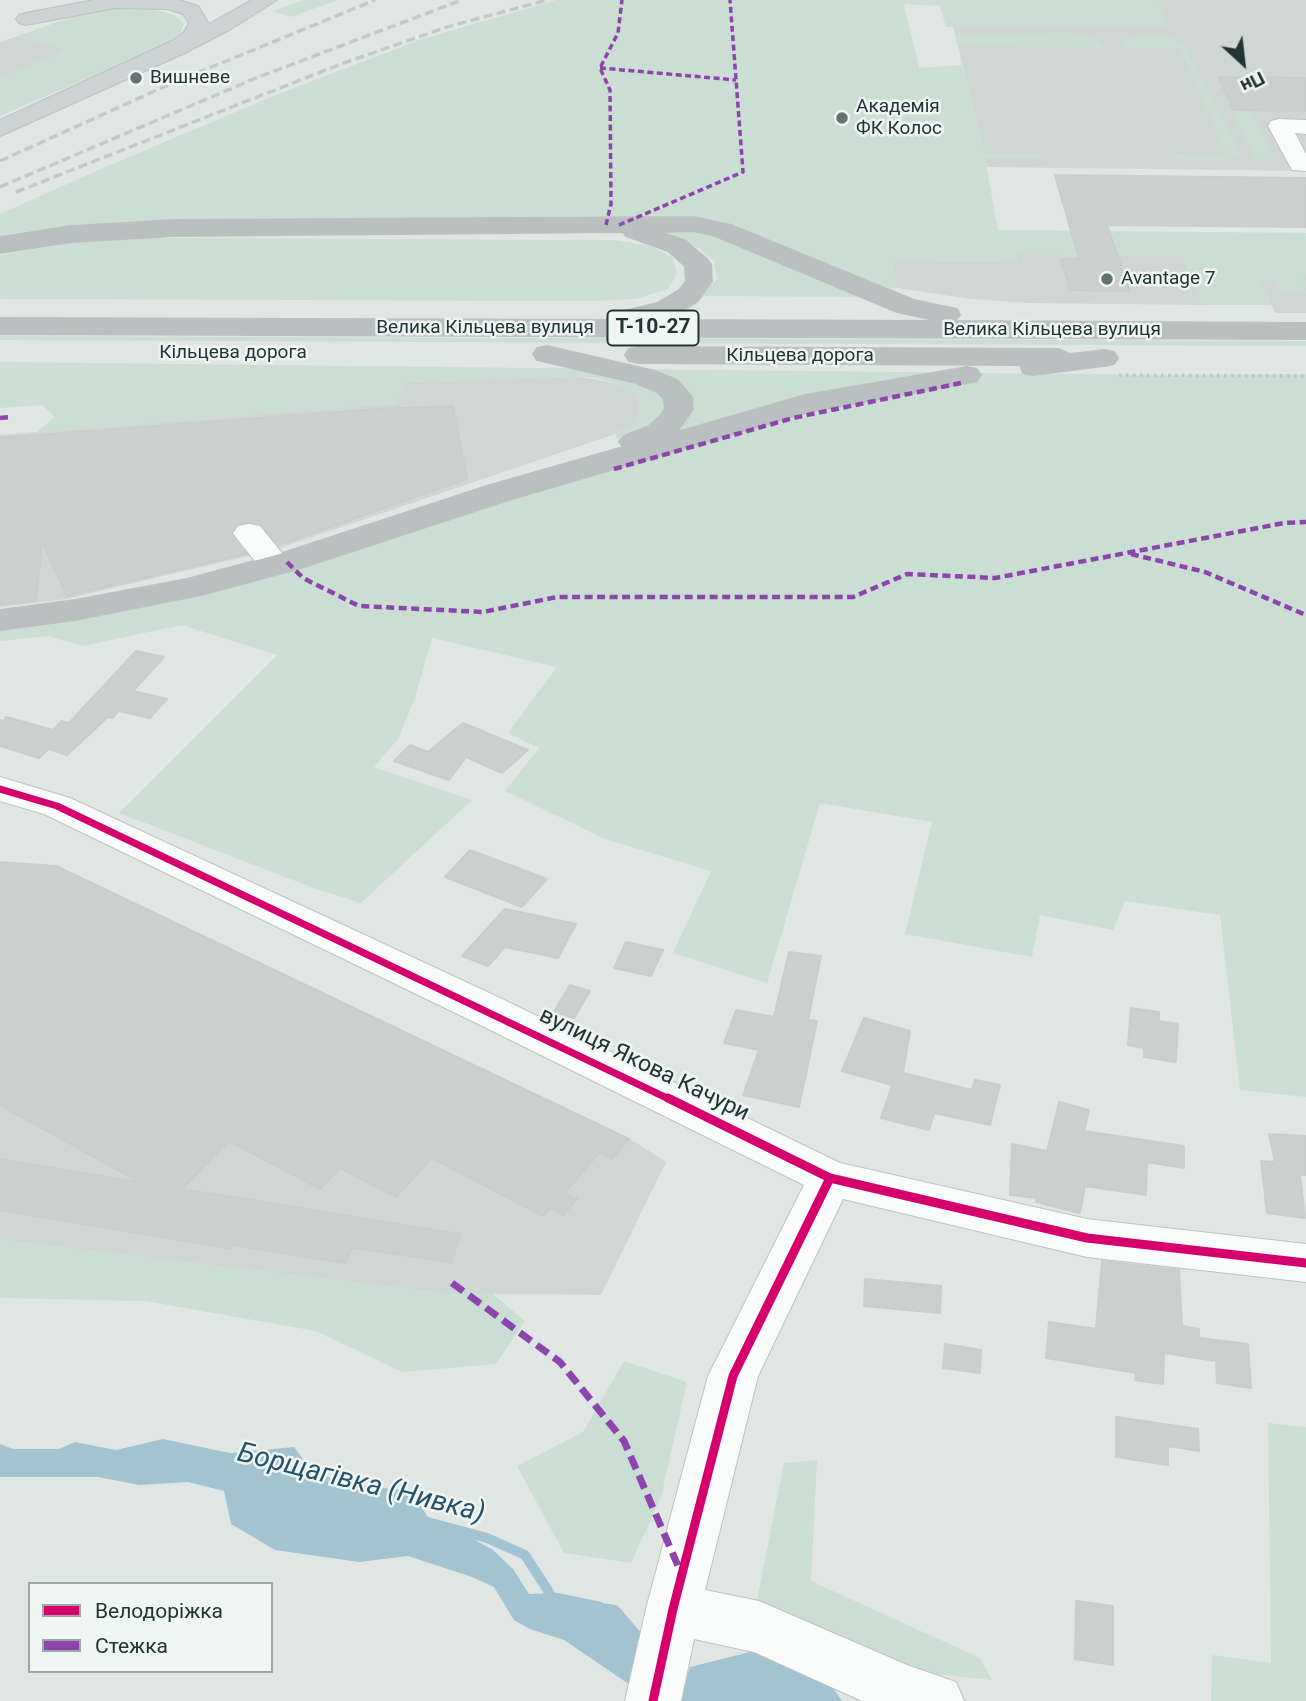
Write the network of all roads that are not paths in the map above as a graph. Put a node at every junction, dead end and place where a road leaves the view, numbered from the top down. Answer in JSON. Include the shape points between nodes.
{"nodes":[{"id":1,"x":81,"y":0,"type":"edge"},
{"id":2,"x":267,"y":0,"type":"edge"},
{"id":3,"x":175,"y":49,"type":"junction"},
{"id":4,"x":1306,"y":127,"type":"edge"},
{"id":5,"x":0,"y":130,"type":"edge"},
{"id":6,"x":1300,"y":165,"type":"dead end"},
{"id":7,"x":606,"y":225,"type":"junction"},
{"id":8,"x":0,"y":245,"type":"edge"},
{"id":9,"x":0,"y":326,"type":"edge"},
{"id":10,"x":594,"y":328,"type":"junction"},
{"id":11,"x":1053,"y":330,"type":"junction"},
{"id":12,"x":1306,"y":331,"type":"edge"},
{"id":13,"x":0,"y":352,"type":"edge"},
{"id":14,"x":547,"y":354,"type":"junction"},
{"id":15,"x":501,"y":492,"type":"junction"},
{"id":16,"x":249,"y":533,"type":"dead end"},
{"id":17,"x":275,"y":565,"type":"junction"},
{"id":18,"x":0,"y":620,"type":"edge"},
{"id":19,"x":0,"y":789,"type":"edge"},
{"id":20,"x":830,"y":1178,"type":"junction"},
{"id":21,"x":1306,"y":1263,"type":"edge"},
{"id":22,"x":663,"y":1653,"type":"edge"},
{"id":23,"x":936,"y":1701,"type":"edge"}],
"edges":[{"from":1,"to":3,"type":"main road","via":[[19,22],[115,2],[167,3],[191,10],[199,23]]},
{"from":2,"to":3,"type":"main road"},
{"from":3,"to":5,"type":"main road"},
{"from":4,"to":6,"type":"street","via":[[1279,127]]},
{"from":7,"to":8,"type":"highway","via":[[174,228],[72,234]]},
{"from":7,"to":10,"type":"highway","via":[[677,246],[698,264],[699,281],[688,296],[666,309]]},
{"from":7,"to":11,"type":"highway","via":[[693,224],[722,230],[906,306],[970,320]]},
{"from":9,"to":10,"type":"highway","name":"Велика Кільцева вулиця","number":"Т-10-27"},
{"from":10,"to":11,"type":"highway","name":"Велика Кільцева вулиця","number":"Т-10-27"},
{"from":11,"to":12,"type":"highway","name":"Велика Кільцева вулиця","number":"Т-10-27"},
{"from":13,"to":14,"type":"highway","name":"Кільцева дорога","number":"Т-10-27"},
{"from":14,"to":15,"type":"highway","via":[[667,386],[678,397],[679,409],[660,432]]},
{"from":14,"to":15,"type":"highway","name":"Кільцева дорога","number":"Т-10-27","via":[[1117,363],[958,377],[834,398]]},
{"from":15,"to":17,"type":"highway"},
{"from":16,"to":17,"type":"street"},
{"from":17,"to":18,"type":"highway","via":[[189,588]]},
{"from":19,"to":20,"type":"street","name":"вулиця Якова Качури","via":[[57,806]]},
{"from":20,"to":21,"type":"street","name":"вулиця Якова Качури","via":[[1087,1238]]},
{"from":20,"to":22,"type":"street","via":[[733,1376]]},
{"from":22,"to":23,"type":"street","via":[[759,1627],[902,1691]]}]}
